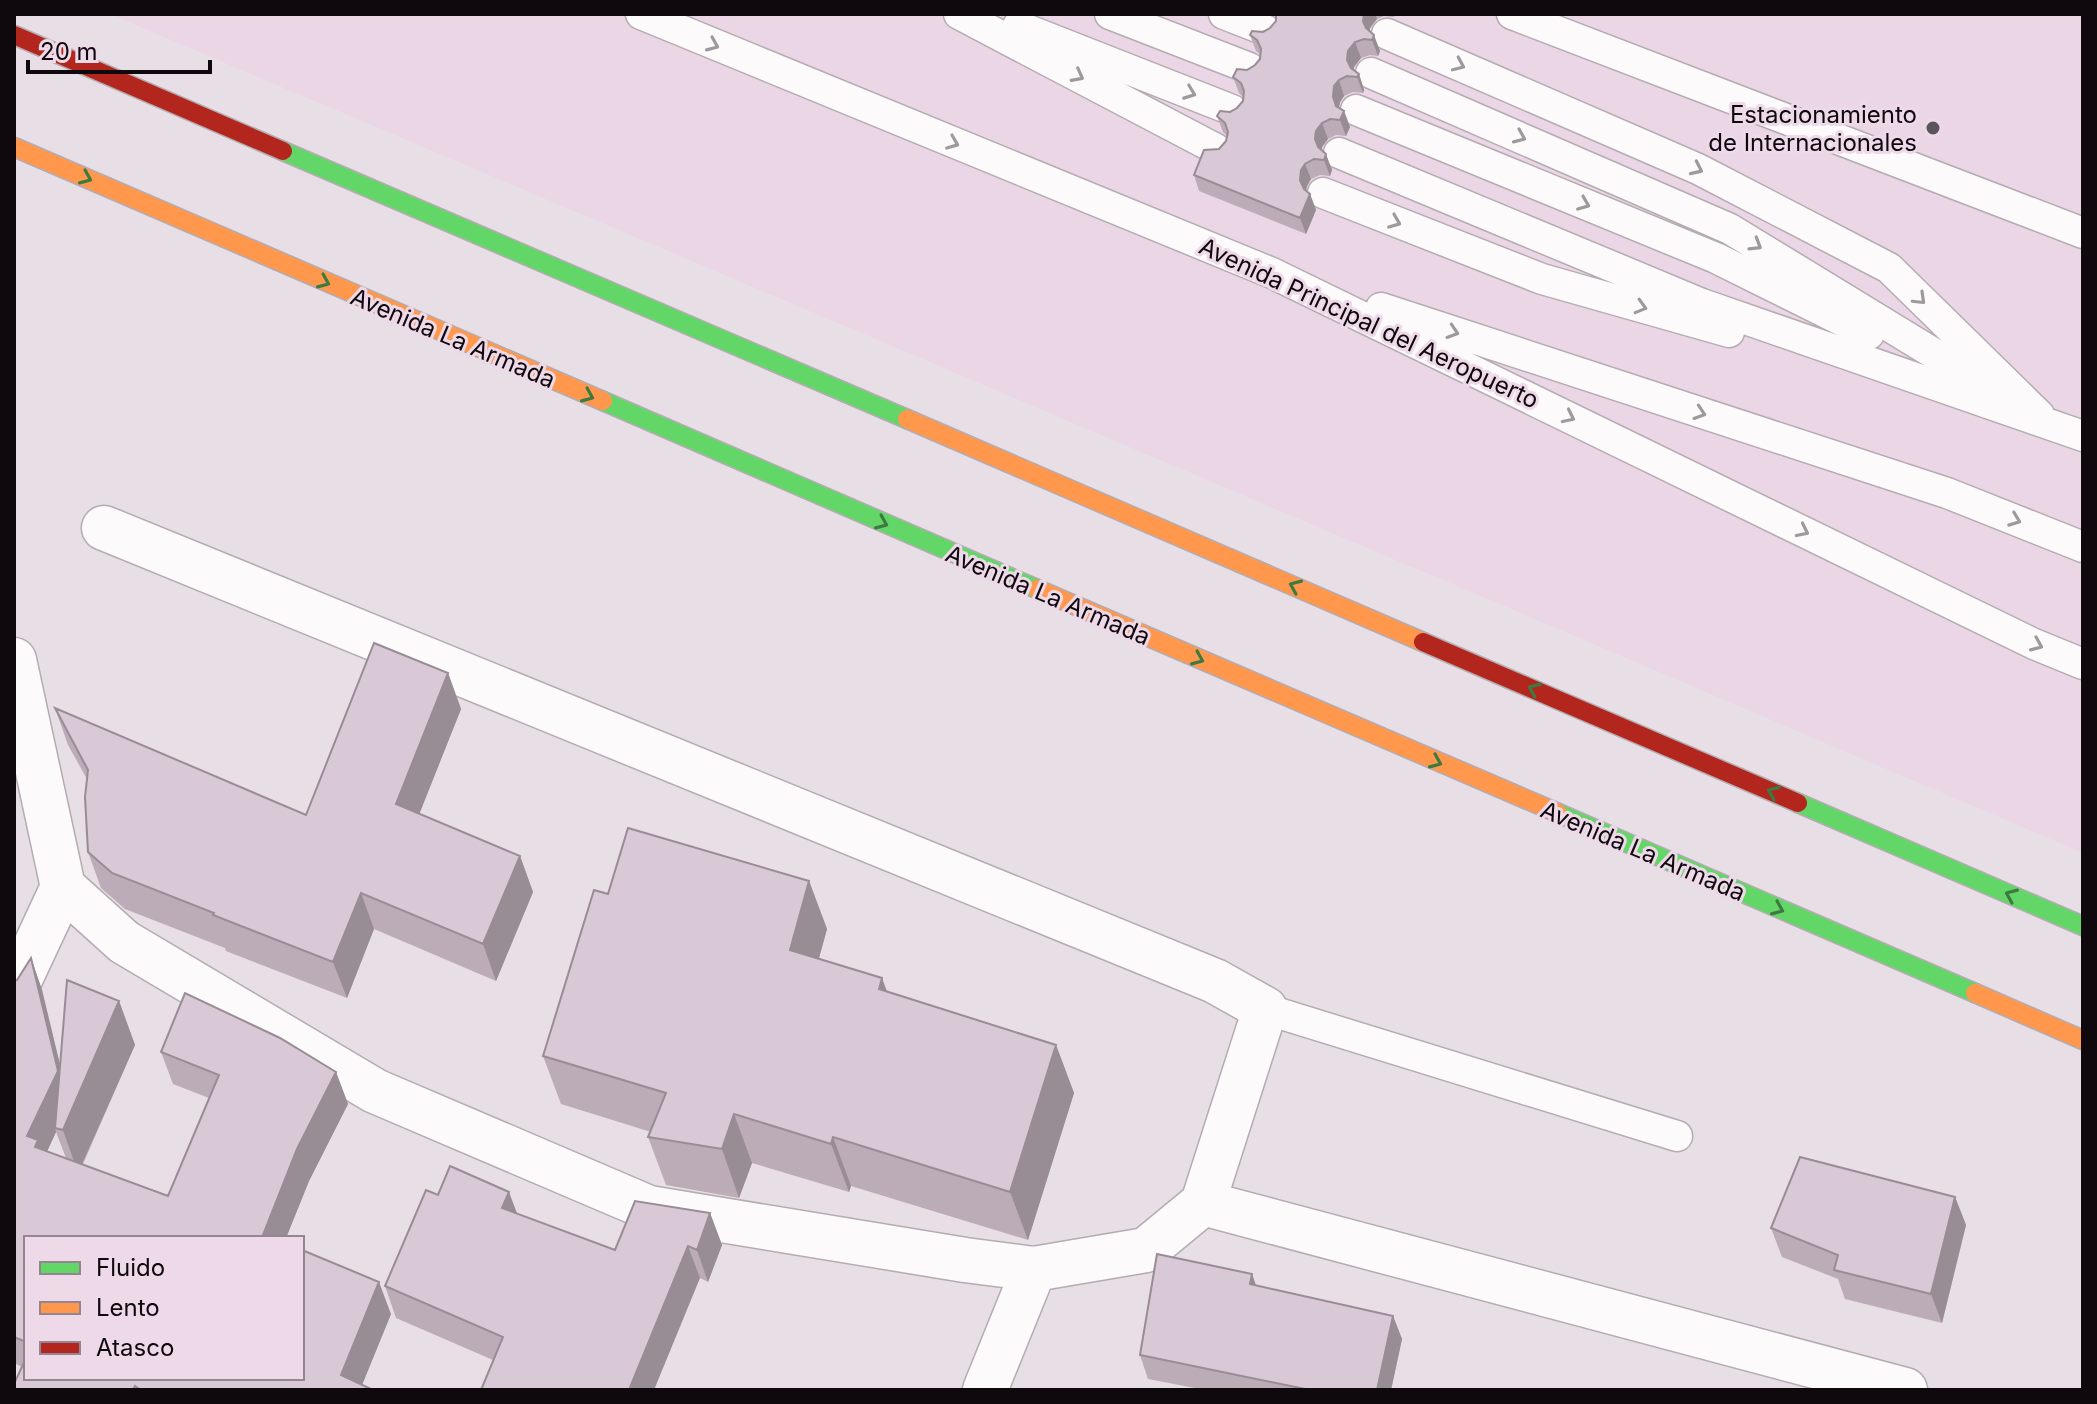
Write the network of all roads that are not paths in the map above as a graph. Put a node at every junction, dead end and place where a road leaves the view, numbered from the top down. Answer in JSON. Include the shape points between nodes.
{"nodes":[{"id":1,"x":641,"y":14,"type":"edge"},
{"id":2,"x":959,"y":14,"type":"edge"},
{"id":3,"x":987,"y":14,"type":"edge"},
{"id":4,"x":1110,"y":14,"type":"edge"},
{"id":5,"x":1224,"y":14,"type":"edge"},
{"id":6,"x":1512,"y":14,"type":"edge"},
{"id":7,"x":1265,"y":30,"type":"edge"},
{"id":8,"x":1387,"y":34,"type":"dead end"},
{"id":9,"x":14,"y":35,"type":"edge"},
{"id":10,"x":1249,"y":68,"type":"edge"},
{"id":11,"x":1371,"y":73,"type":"dead end"},
{"id":12,"x":1232,"y":110,"type":"edge"},
{"id":13,"x":1356,"y":110,"type":"dead end"},
{"id":14,"x":14,"y":147,"type":"edge"},
{"id":15,"x":1216,"y":149,"type":"edge"},
{"id":16,"x":1339,"y":153,"type":"dead end"},
{"id":17,"x":1323,"y":193,"type":"dead end"},
{"id":18,"x":2083,"y":233,"type":"edge"},
{"id":19,"x":1272,"y":273,"type":"junction"},
{"id":20,"x":2046,"y":422,"type":"junction"},
{"id":21,"x":2083,"y":436,"type":"edge"},
{"id":22,"x":104,"y":528,"type":"dead end"},
{"id":23,"x":2083,"y":547,"type":"edge"},
{"id":24,"x":14,"y":660,"type":"edge"},
{"id":25,"x":2083,"y":664,"type":"edge"},
{"id":26,"x":63,"y":887,"type":"junction"},
{"id":27,"x":2083,"y":926,"type":"edge"},
{"id":28,"x":14,"y":992,"type":"edge"},
{"id":29,"x":1265,"y":1009,"type":"junction"},
{"id":30,"x":2083,"y":1040,"type":"edge"},
{"id":31,"x":1677,"y":1136,"type":"dead end"},
{"id":32,"x":1203,"y":1203,"type":"junction"},
{"id":33,"x":1034,"y":1269,"type":"junction"},
{"id":34,"x":1833,"y":1382,"type":"edge"},
{"id":35,"x":985,"y":1390,"type":"edge"},
{"id":36,"x":1905,"y":1390,"type":"edge"}],
"edges":[{"from":1,"to":19,"type":"lane","name":"Avenida Principal del Aeropuerto","one_way":true},
{"from":2,"to":15,"type":"lane","one_way":true},
{"from":3,"to":12,"type":"lane","one_way":true},
{"from":4,"to":10,"type":"lane"},
{"from":5,"to":7,"type":"lane"},
{"from":6,"to":18,"type":"lane"},
{"from":8,"to":20,"type":"lane","one_way":true,"via":[[1698,169],[1889,268]]},
{"from":27,"to":9,"type":"main road","one_way":true},
{"from":11,"to":20,"type":"lane","one_way":true,"via":[[1730,229]]},
{"from":13,"to":20,"type":"lane","one_way":true,"via":[[1716,258]]},
{"from":14,"to":30,"type":"main road","name":"Avenida La Armada","one_way":true},
{"from":16,"to":20,"type":"lane","via":[[1702,304]]},
{"from":17,"to":20,"type":"lane","one_way":true,"via":[[1542,279]]},
{"from":19,"to":23,"type":"lane","one_way":true,"via":[[1947,493]]},
{"from":19,"to":25,"type":"lane","name":"Avenida Principal del Aeropuerto","one_way":true},
{"from":20,"to":21,"type":"lane"},
{"from":22,"to":29,"type":"street","via":[[1215,981]]},
{"from":24,"to":26,"type":"street"},
{"from":26,"to":28,"type":"street"},
{"from":26,"to":33,"type":"street","via":[[124,942],[375,1091],[649,1208]]},
{"from":29,"to":31,"type":"lane"},
{"from":29,"to":32,"type":"street"},
{"from":32,"to":33,"type":"street","via":[[1146,1250]]},
{"from":32,"to":34,"type":"street"},
{"from":33,"to":35,"type":"street"},
{"from":34,"to":36,"type":"street"}]}
